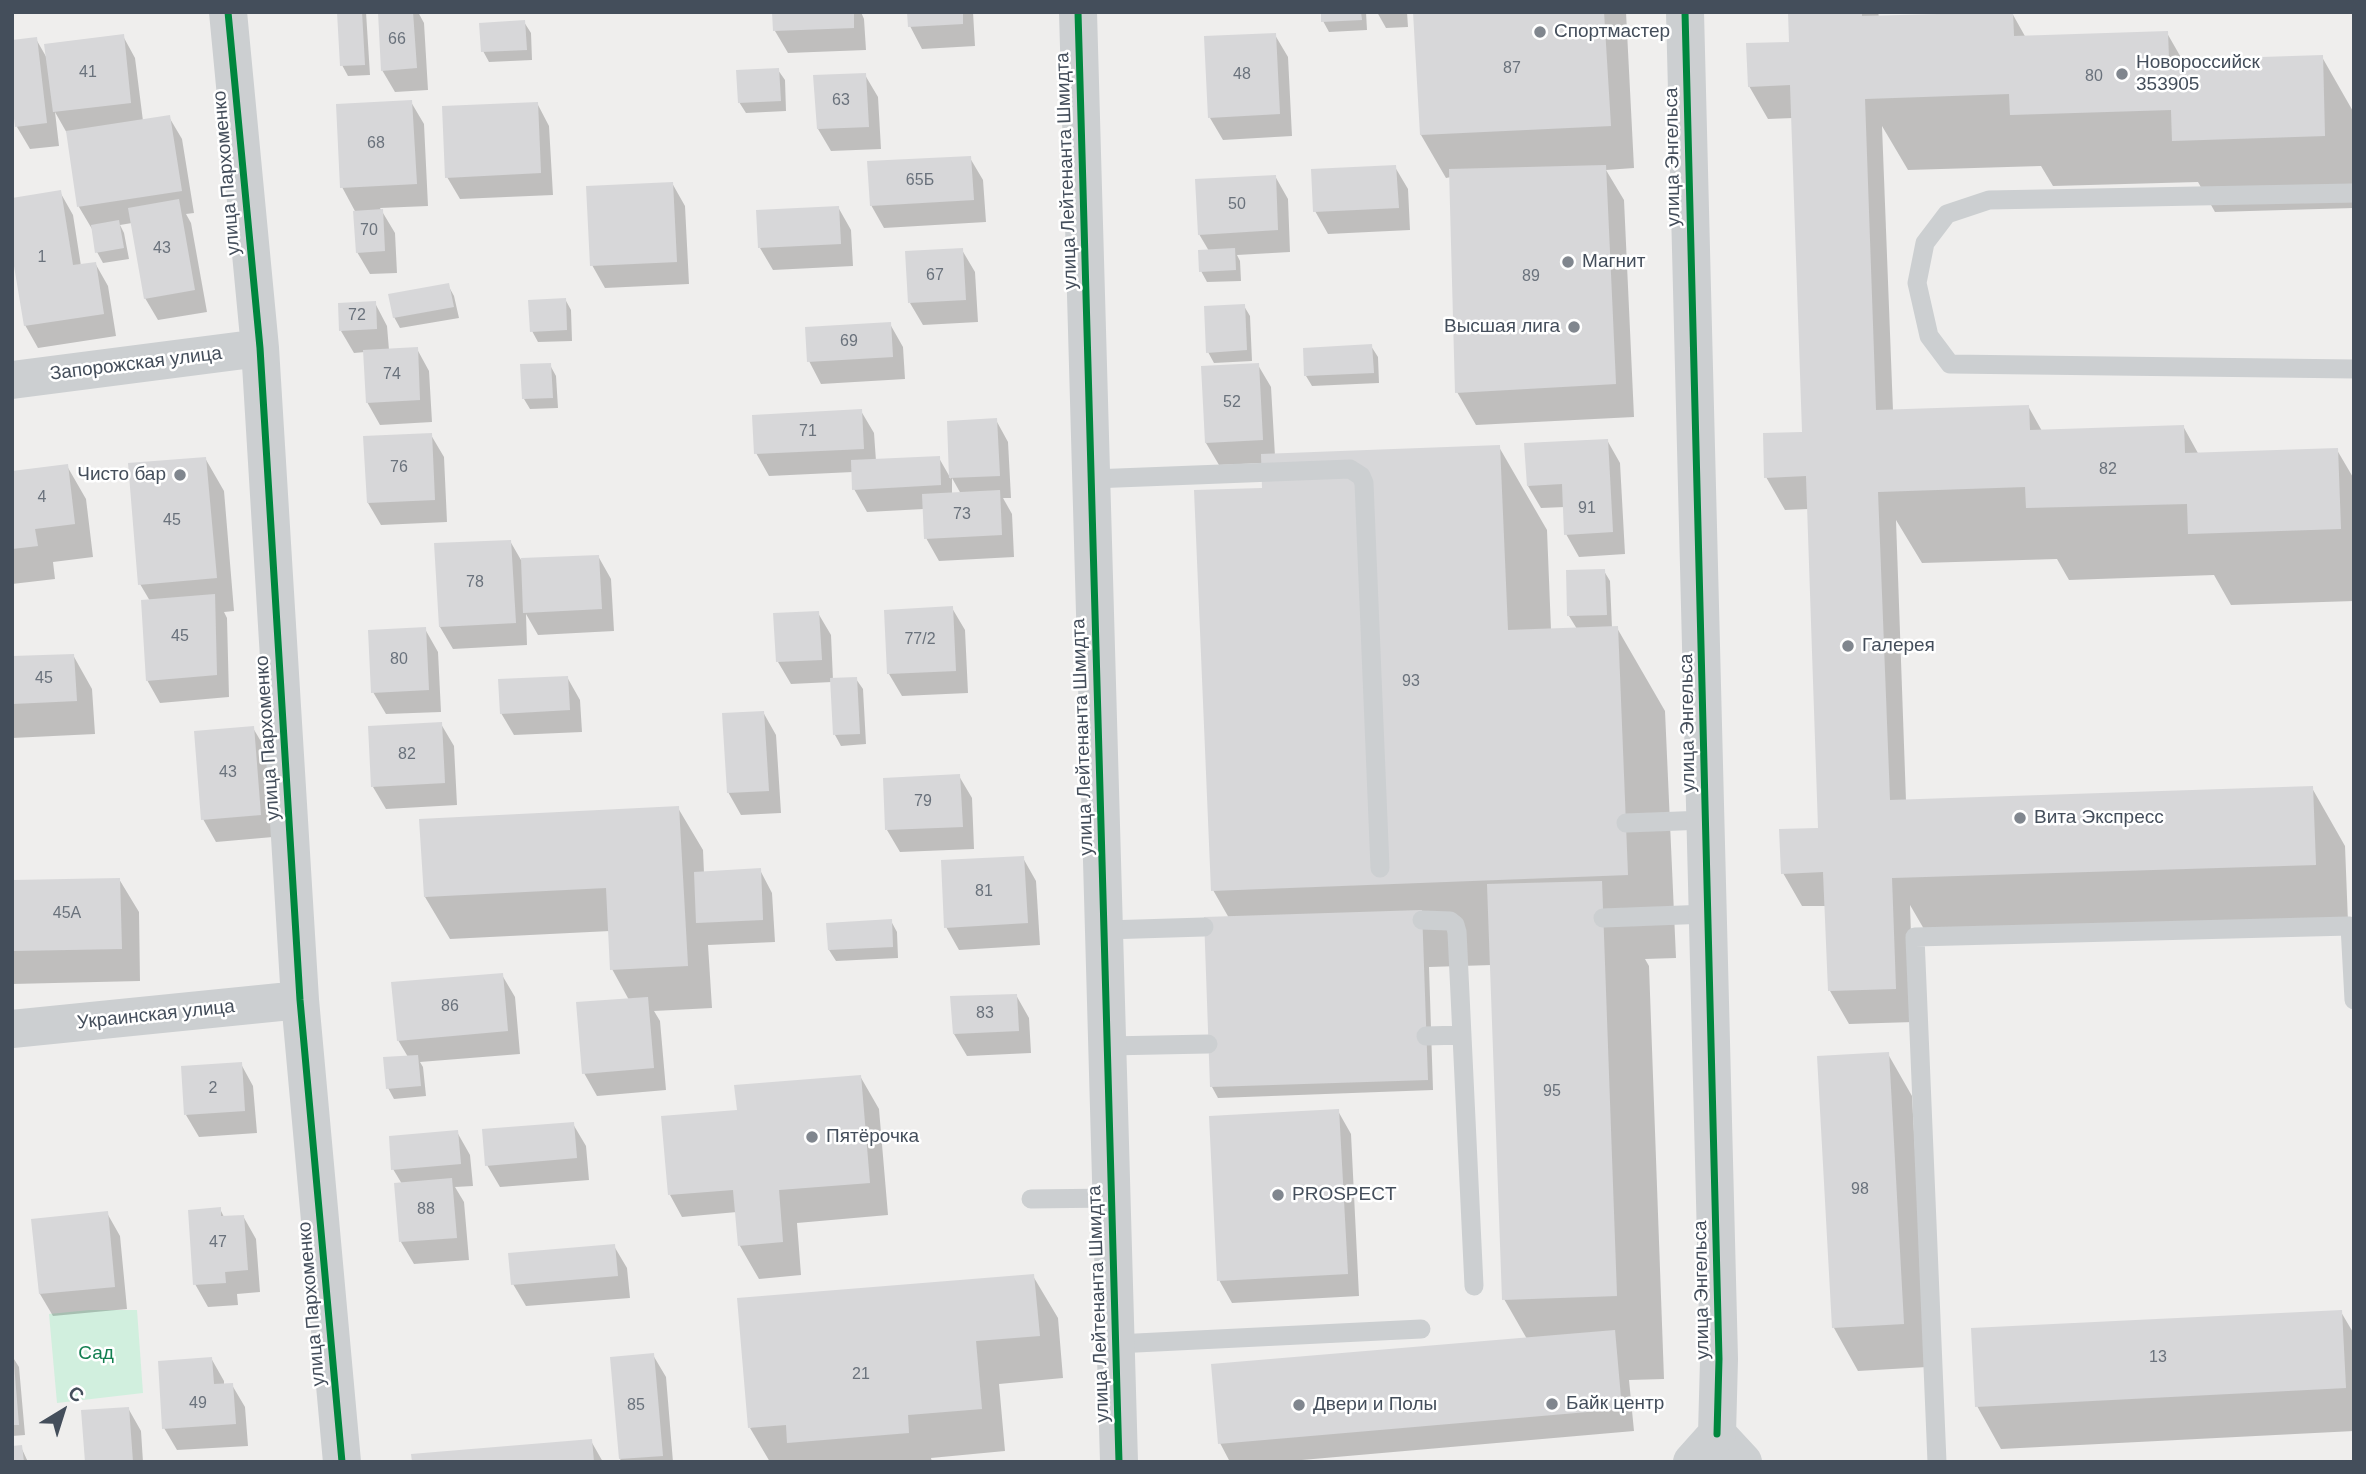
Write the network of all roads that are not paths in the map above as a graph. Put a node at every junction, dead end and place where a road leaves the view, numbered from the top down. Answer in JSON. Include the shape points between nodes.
{"nodes":[{"id":1,"x":228,"y":12,"type":"edge"},
{"id":2,"x":1079,"y":12,"type":"edge"},
{"id":3,"x":1685,"y":12,"type":"edge"},
{"id":4,"x":2354,"y":193,"type":"edge"},
{"id":5,"x":260,"y":348,"type":"junction"},
{"id":6,"x":2354,"y":369,"type":"edge"},
{"id":7,"x":12,"y":380,"type":"edge"},
{"id":8,"x":1092,"y":479,"type":"junction"},
{"id":9,"x":1706,"y":820,"type":"junction"},
{"id":10,"x":1626,"y":823,"type":"dead end"},
{"id":11,"x":1380,"y":868,"type":"dead end"},
{"id":12,"x":1708,"y":915,"type":"junction"},
{"id":13,"x":1603,"y":918,"type":"dead end"},
{"id":14,"x":1422,"y":920,"type":"dead end"},
{"id":15,"x":1204,"y":928,"type":"dead end"},
{"id":16,"x":1104,"y":930,"type":"junction"},
{"id":17,"x":300,"y":1000,"type":"junction"},
{"id":18,"x":2354,"y":1000,"type":"edge"},
{"id":19,"x":12,"y":1029,"type":"edge"},
{"id":20,"x":1462,"y":1035,"type":"junction"},
{"id":21,"x":1426,"y":1036,"type":"dead end"},
{"id":22,"x":1208,"y":1044,"type":"dead end"},
{"id":23,"x":1108,"y":1046,"type":"junction"},
{"id":24,"x":1112,"y":1198,"type":"junction"},
{"id":25,"x":1031,"y":1199,"type":"dead end"},
{"id":26,"x":1474,"y":1286,"type":"dead end"},
{"id":27,"x":1421,"y":1329,"type":"dead end"},
{"id":28,"x":1116,"y":1344,"type":"junction"},
{"id":29,"x":1717,"y":1434,"type":"junction"},
{"id":30,"x":342,"y":1462,"type":"edge"},
{"id":31,"x":1119,"y":1462,"type":"edge"},
{"id":32,"x":1692,"y":1462,"type":"edge"},
{"id":33,"x":1743,"y":1462,"type":"edge"},
{"id":34,"x":1937,"y":1462,"type":"edge"}],
"edges":[{"from":1,"to":5,"type":"street","name":"улица Пархоменко"},
{"from":2,"to":8,"type":"street","name":"улица Лейтенанта Шмидта"},
{"from":3,"to":9,"type":"street","name":"улица Энгельса"},
{"from":4,"to":6,"type":"lane","via":[[1989,200],[1947,214],[1925,243],[1917,283],[1929,336],[1950,364]]},
{"from":5,"to":7,"type":"street","name":"Запорожская улица"},
{"from":5,"to":17,"type":"street","name":"улица Пархоменко"},
{"from":8,"to":11,"type":"lane","via":[[1350,469],[1362,476]]},
{"from":8,"to":16,"type":"street","name":"улица Лейтенанта Шмидта"},
{"from":9,"to":10,"type":"lane"},
{"from":9,"to":12,"type":"street","name":"улица Энгельса"},
{"from":12,"to":13,"type":"lane"},
{"from":12,"to":29,"type":"street","name":"улица Энгельса","via":[[1720,1359]]},
{"from":14,"to":20,"type":"lane","via":[[1455,925]]},
{"from":15,"to":16,"type":"lane"},
{"from":16,"to":23,"type":"street","name":"улица Лейтенанта Шмидта"},
{"from":17,"to":19,"type":"street","name":"Украинская улица"},
{"from":17,"to":30,"type":"street","name":"улица Пархоменко"},
{"from":18,"to":34,"type":"lane","via":[[2350,926],[1915,937]]},
{"from":20,"to":21,"type":"lane"},
{"from":20,"to":26,"type":"lane"},
{"from":22,"to":23,"type":"lane"},
{"from":23,"to":24,"type":"street","name":"улица Лейтенанта Шмидта"},
{"from":24,"to":25,"type":"lane"},
{"from":24,"to":28,"type":"street","name":"улица Лейтенанта Шмидта"},
{"from":27,"to":28,"type":"lane"},
{"from":28,"to":31,"type":"street","name":"улица Лейтенанта Шмидта"},
{"from":29,"to":32,"type":"street"},
{"from":29,"to":33,"type":"street"}]}
